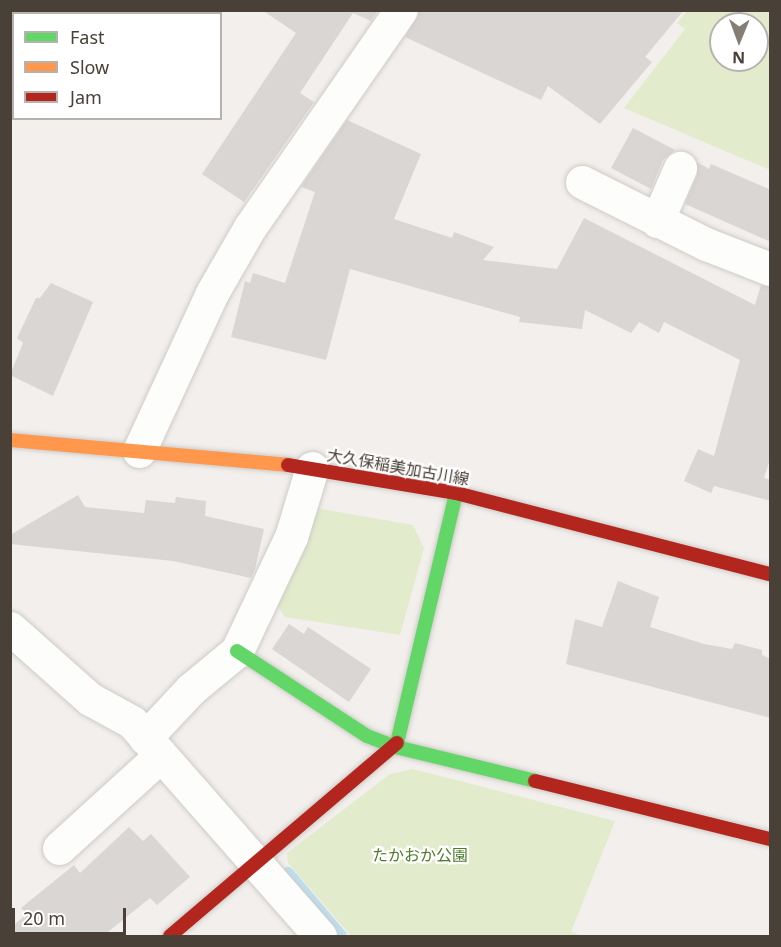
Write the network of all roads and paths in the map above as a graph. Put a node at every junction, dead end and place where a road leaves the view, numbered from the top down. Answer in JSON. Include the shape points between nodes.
{"nodes":[{"id":1,"x":401,"y":10,"type":"edge"},
{"id":2,"x":680,"y":168,"type":"dead end"},
{"id":3,"x":582,"y":182,"type":"dead end"},
{"id":4,"x":657,"y":221,"type":"junction"},
{"id":5,"x":771,"y":269,"type":"edge"},
{"id":6,"x":10,"y":440,"type":"edge"},
{"id":7,"x":139,"y":451,"type":"junction"},
{"id":8,"x":312,"y":468,"type":"junction"},
{"id":9,"x":456,"y":493,"type":"junction"},
{"id":10,"x":771,"y":574,"type":"edge"},
{"id":11,"x":10,"y":628,"type":"edge"},
{"id":12,"x":237,"y":651,"type":"junction"},
{"id":13,"x":153,"y":747,"type":"junction"},
{"id":14,"x":396,"y":747,"type":"junction"},
{"id":15,"x":771,"y":839,"type":"edge"},
{"id":16,"x":59,"y":848,"type":"dead end"},
{"id":17,"x":253,"y":864,"type":"junction"},
{"id":18,"x":170,"y":936,"type":"edge"},
{"id":19,"x":320,"y":936,"type":"edge"}],
"edges":[{"from":1,"to":7,"type":"street","via":[[244,236],[212,293]]},
{"from":2,"to":4,"type":"street"},
{"from":3,"to":4,"type":"street"},
{"from":4,"to":5,"type":"street"},
{"from":6,"to":7,"type":"street","name":"大久保稲美加古川線"},
{"from":7,"to":8,"type":"street","name":"大久保稲美加古川線"},
{"from":8,"to":9,"type":"street","name":"大久保稲美加古川線"},
{"from":8,"to":12,"type":"street","via":[[291,537]]},
{"from":9,"to":10,"type":"street","name":"大久保稲美加古川線"},
{"from":9,"to":14,"type":"street"},
{"from":11,"to":13,"type":"street","via":[[90,699],[132,722]]},
{"from":12,"to":13,"type":"street","via":[[191,689]]},
{"from":12,"to":14,"type":"street","via":[[367,736]]},
{"from":13,"to":16,"type":"street"},
{"from":13,"to":17,"type":"street"},
{"from":14,"to":15,"type":"street"},
{"from":14,"to":17,"type":"street"},
{"from":17,"to":18,"type":"street"},
{"from":17,"to":19,"type":"street"}]}
